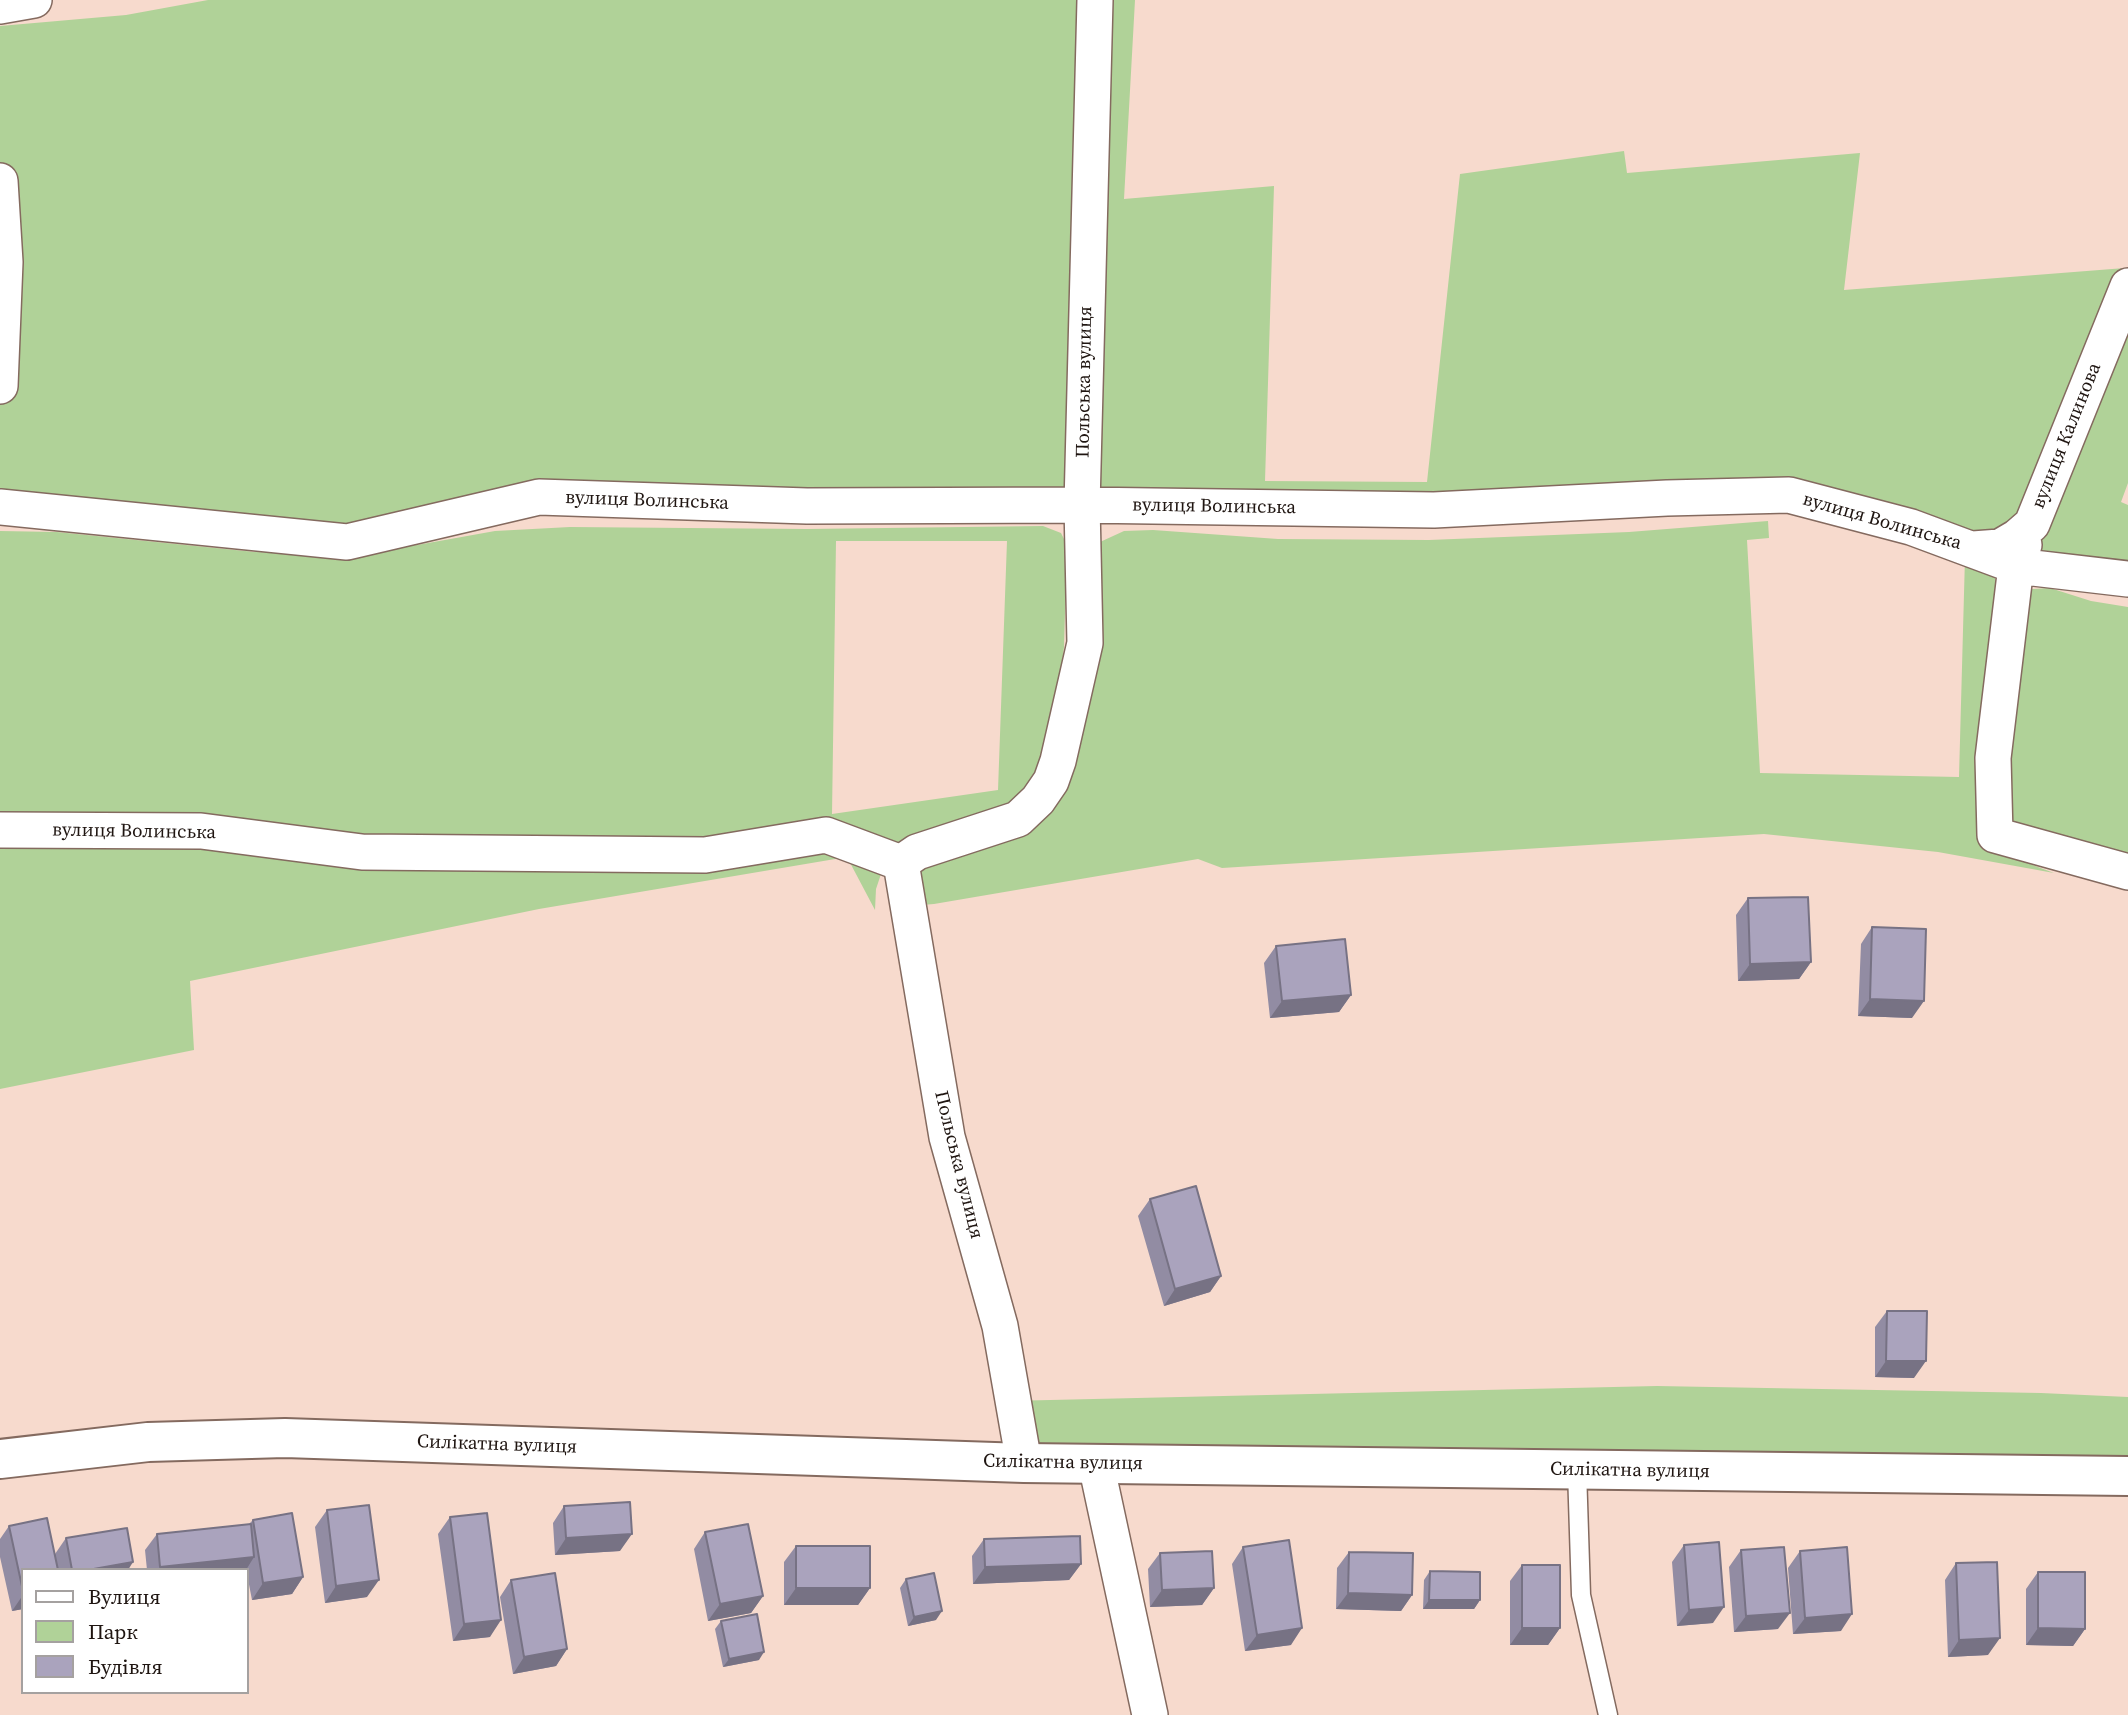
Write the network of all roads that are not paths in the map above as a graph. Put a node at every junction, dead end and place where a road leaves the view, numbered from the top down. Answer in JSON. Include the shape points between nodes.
{"nodes":[{"id":1,"x":34,"y":0,"type":"edge"},
{"id":2,"x":1095,"y":0,"type":"edge"},
{"id":3,"x":0,"y":6,"type":"edge"},
{"id":4,"x":0,"y":181,"type":"edge"},
{"id":5,"x":2128,"y":286,"type":"edge"},
{"id":6,"x":0,"y":386,"type":"edge"},
{"id":7,"x":1082,"y":505,"type":"junction"},
{"id":8,"x":0,"y":507,"type":"edge"},
{"id":9,"x":2032,"y":524,"type":"junction"},
{"id":10,"x":1973,"y":549,"type":"junction"},
{"id":11,"x":2015,"y":566,"type":"junction"},
{"id":12,"x":2128,"y":579,"type":"edge"},
{"id":13,"x":0,"y":830,"type":"edge"},
{"id":14,"x":901,"y":863,"type":"junction"},
{"id":15,"x":2128,"y":872,"type":"edge"},
{"id":16,"x":0,"y":1459,"type":"edge"},
{"id":17,"x":1024,"y":1464,"type":"junction"},
{"id":18,"x":1096,"y":1464,"type":"junction"},
{"id":19,"x":1577,"y":1470,"type":"junction"},
{"id":20,"x":2128,"y":1476,"type":"edge"},
{"id":21,"x":1150,"y":1715,"type":"edge"},
{"id":22,"x":1608,"y":1715,"type":"edge"}],
"edges":[{"from":1,"to":3,"type":"street"},
{"from":2,"to":7,"type":"street","name":"Польська вулиця"},
{"from":4,"to":6,"type":"street","via":[[5,262]]},
{"from":5,"to":9,"type":"street","name":"вулиця Калинова"},
{"from":7,"to":8,"type":"street","name":"вулиця Волинська","via":[[807,506],[539,497],[346,541]]},
{"from":7,"to":10,"type":"street","name":"вулиця Волинська","via":[[1434,510],[1789,495],[1911,527]]},
{"from":7,"to":14,"type":"street","name":"Польська вулиця","via":[[1085,643],[1051,781],[1018,818],[916,852]]},
{"from":9,"to":10,"type":"street","name":"вулиця Калинова","via":[[2000,547]]},
{"from":9,"to":11,"type":"street"},
{"from":10,"to":11,"type":"street","name":"вулиця Волинська"},
{"from":11,"to":12,"type":"street","name":"вулиця Волинська"},
{"from":11,"to":15,"type":"street","via":[[1993,758],[1995,835]]},
{"from":13,"to":14,"type":"street","name":"вулиця Волинська","via":[[201,831],[362,852],[705,855],[826,835]]},
{"from":14,"to":17,"type":"street","name":"Польська вулиця","via":[[947,1137],[1000,1326]]},
{"from":16,"to":17,"type":"street","name":"Силікатна вулиця","via":[[148,1442],[285,1438]]},
{"from":17,"to":18,"type":"street","name":"Силікатна вулиця"},
{"from":18,"to":19,"type":"street","name":"Силікатна вулиця"},
{"from":18,"to":21,"type":"street"},
{"from":19,"to":20,"type":"street","name":"Силікатна вулиця"},
{"from":19,"to":22,"type":"lane","via":[[1581,1595]]}]}
